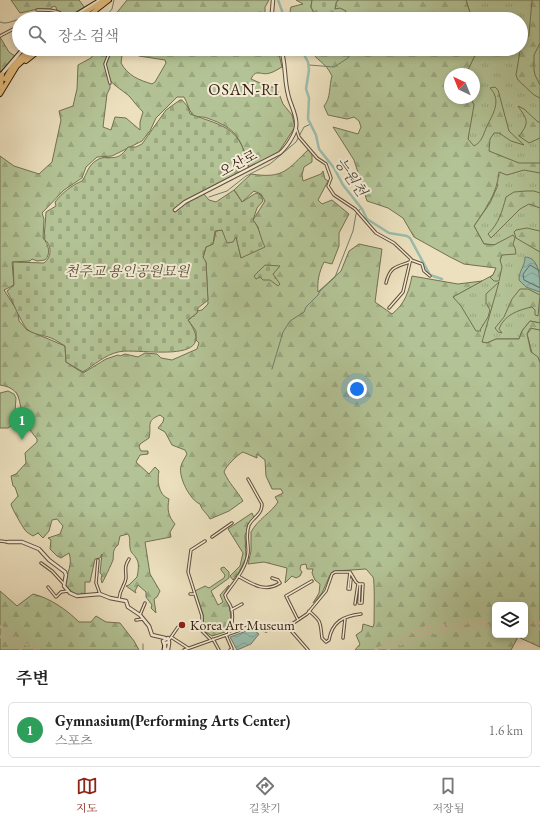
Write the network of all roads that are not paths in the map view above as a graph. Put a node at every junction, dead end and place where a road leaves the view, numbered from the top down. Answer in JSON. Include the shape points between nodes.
{"nodes":[{"id":1,"x":107,"y":0,"type":"edge"},
{"id":2,"x":272,"y":0,"type":"edge"},
{"id":3,"x":99,"y":1,"type":"edge"},
{"id":4,"x":92,"y":5,"type":"joint"},
{"id":5,"x":37,"y":10,"type":"dead end"},
{"id":6,"x":56,"y":12,"type":"edge"},
{"id":7,"x":88,"y":12,"type":"edge"},
{"id":8,"x":89,"y":12,"type":"edge"},
{"id":9,"x":89,"y":12,"type":"edge"},
{"id":10,"x":90,"y":12,"type":"edge"},
{"id":11,"x":272,"y":12,"type":"edge"},
{"id":12,"x":12,"y":30,"type":"edge"},
{"id":13,"x":0,"y":36,"type":"edge"},
{"id":14,"x":18,"y":56,"type":"edge"},
{"id":15,"x":23,"y":56,"type":"edge"},
{"id":16,"x":28,"y":56,"type":"edge"},
{"id":17,"x":32,"y":56,"type":"edge"},
{"id":18,"x":108,"y":56,"type":"edge"},
{"id":19,"x":283,"y":56,"type":"edge"},
{"id":20,"x":1,"y":75,"type":"edge"},
{"id":21,"x":1,"y":81,"type":"edge"},
{"id":22,"x":110,"y":83,"type":"dead end"},
{"id":23,"x":1,"y":89,"type":"edge"},
{"id":24,"x":0,"y":94,"type":"edge"},
{"id":25,"x":296,"y":128,"type":"junction"},
{"id":26,"x":175,"y":210,"type":"dead end"},
{"id":27,"x":410,"y":261,"type":"junction"},
{"id":28,"x":430,"y":276,"type":"dead end"},
{"id":29,"x":386,"y":283,"type":"dead end"},
{"id":30,"x":389,"y":308,"type":"dead end"},
{"id":31,"x":248,"y":479,"type":"dead end"},
{"id":32,"x":232,"y":523,"type":"dead end"},
{"id":33,"x":212,"y":537,"type":"dead end"},
{"id":34,"x":0,"y":541,"type":"edge"},
{"id":35,"x":205,"y":541,"type":"dead end"},
{"id":36,"x":8,"y":542,"type":"joint"},
{"id":37,"x":129,"y":559,"type":"dead end"},
{"id":38,"x":98,"y":560,"type":"dead end"},
{"id":39,"x":41,"y":564,"type":"dead end"},
{"id":40,"x":350,"y":572,"type":"junction"},
{"id":41,"x":238,"y":576,"type":"junction"},
{"id":42,"x":272,"y":578,"type":"dead end"},
{"id":43,"x":350,"y":579,"type":"dead end"},
{"id":44,"x":312,"y":581,"type":"dead end"},
{"id":45,"x":64,"y":584,"type":"junction"},
{"id":46,"x":358,"y":584,"type":"junction"},
{"id":47,"x":48,"y":587,"type":"dead end"},
{"id":48,"x":68,"y":591,"type":"junction"},
{"id":49,"x":100,"y":594,"type":"junction"},
{"id":50,"x":190,"y":594,"type":"dead end"},
{"id":51,"x":195,"y":594,"type":"junction"},
{"id":52,"x":120,"y":599,"type":"junction"},
{"id":53,"x":145,"y":604,"type":"dead end"},
{"id":54,"x":242,"y":604,"type":"dead end"},
{"id":55,"x":355,"y":604,"type":"dead end"},
{"id":56,"x":231,"y":610,"type":"junction"},
{"id":57,"x":309,"y":611,"type":"junction"},
{"id":58,"x":361,"y":614,"type":"dead end"},
{"id":59,"x":140,"y":615,"type":"junction"},
{"id":60,"x":143,"y":619,"type":"junction"},
{"id":61,"x":345,"y":619,"type":"junction"},
{"id":62,"x":136,"y":620,"type":"dead end"},
{"id":63,"x":298,"y":620,"type":"junction"},
{"id":64,"x":287,"y":625,"type":"junction"},
{"id":65,"x":178,"y":628,"type":"dead end"},
{"id":66,"x":227,"y":635,"type":"junction"},
{"id":67,"x":171,"y":637,"type":"junction"},
{"id":68,"x":343,"y":638,"type":"dead end"},
{"id":69,"x":212,"y":639,"type":"junction"},
{"id":70,"x":167,"y":643,"type":"junction"},
{"id":71,"x":188,"y":648,"type":"junction"},
{"id":72,"x":166,"y":650,"type":"edge"},
{"id":73,"x":184,"y":650,"type":"edge"},
{"id":74,"x":219,"y":650,"type":"edge"},
{"id":75,"x":230,"y":650,"type":"edge"},
{"id":76,"x":308,"y":650,"type":"edge"}],
"edges":[{"from":1,"to":3,"type":"highway"},
{"from":1,"to":8,"type":"highway"},
{"from":1,"to":10,"type":"highway"},
{"from":2,"to":11,"type":"street"},
{"from":3,"to":4,"type":"highway"},
{"from":3,"to":9,"type":"highway"},
{"from":4,"to":7,"type":"main road"},
{"from":5,"to":6,"type":"street"},
{"from":12,"to":13,"type":"street"},
{"from":14,"to":20,"type":"main road"},
{"from":15,"to":23,"type":"highway","via":[[14,66]]},
{"from":16,"to":23,"type":"highway","via":[[17,66]]},
{"from":17,"to":23,"type":"highway","via":[[20,66]]},
{"from":18,"to":22,"type":"street","via":[[105,64]]},
{"from":19,"to":25,"type":"street"},
{"from":20,"to":21,"type":"highway"},
{"from":21,"to":23,"type":"highway"},
{"from":23,"to":24,"type":"highway"},
{"from":25,"to":26,"type":"street","name":"오산로","via":[[280,153],[185,202]]},
{"from":25,"to":27,"type":"street","via":[[299,136],[317,158],[326,164],[332,178],[328,186],[331,192],[358,212],[376,233],[397,245]]},
{"from":27,"to":28,"type":"street","via":[[422,264],[424,271]]},
{"from":27,"to":29,"type":"street","via":[[390,271]]},
{"from":27,"to":30,"type":"street","via":[[403,292]]},
{"from":31,"to":41,"type":"street","via":[[262,504],[262,509],[249,525],[247,556]]},
{"from":32,"to":33,"type":"street"},
{"from":34,"to":36,"type":"street"},
{"from":35,"to":51,"type":"street","via":[[190,552],[188,572]]},
{"from":36,"to":45,"type":"street","via":[[22,542],[39,549],[65,572]]},
{"from":37,"to":52,"type":"street","via":[[124,566],[125,579],[120,589]]},
{"from":38,"to":49,"type":"street","via":[[96,583]]},
{"from":39,"to":45,"type":"street"},
{"from":40,"to":43,"type":"street"},
{"from":40,"to":46,"type":"street"},
{"from":40,"to":57,"type":"street","via":[[332,574],[326,591]]},
{"from":41,"to":42,"type":"street","via":[[255,586],[280,583]]},
{"from":41,"to":56,"type":"street","via":[[226,595]]},
{"from":44,"to":63,"type":"street","via":[[286,596]]},
{"from":45,"to":48,"type":"street"},
{"from":46,"to":46,"type":"street","via":[[363,584],[361,604],[359,603]]},
{"from":46,"to":55,"type":"street"},
{"from":47,"to":48,"type":"street","via":[[55,597],[61,592]]},
{"from":48,"to":49,"type":"street","via":[[77,596]]},
{"from":49,"to":52,"type":"street"},
{"from":50,"to":51,"type":"street"},
{"from":51,"to":69,"type":"street","via":[[202,616],[202,631]]},
{"from":52,"to":59,"type":"street","via":[[126,601],[128,607]]},
{"from":53,"to":59,"type":"street"},
{"from":54,"to":56,"type":"street"},
{"from":56,"to":66,"type":"street","via":[[233,624]]},
{"from":57,"to":61,"type":"street","via":[[318,619],[322,638],[326,642],[333,626]]},
{"from":57,"to":63,"type":"street"},
{"from":58,"to":61,"type":"street"},
{"from":59,"to":60,"type":"street"},
{"from":60,"to":62,"type":"street"},
{"from":60,"to":70,"type":"street","via":[[152,635],[168,638]]},
{"from":61,"to":68,"type":"street"},
{"from":63,"to":64,"type":"street"},
{"from":64,"to":66,"type":"street","via":[[266,630],[254,625]]},
{"from":64,"to":76,"type":"street"},
{"from":65,"to":67,"type":"street"},
{"from":66,"to":69,"type":"street"},
{"from":66,"to":75,"type":"street","via":[[232,649]]},
{"from":67,"to":70,"type":"street"},
{"from":67,"to":71,"type":"street"},
{"from":69,"to":71,"type":"street"},
{"from":69,"to":74,"type":"street"},
{"from":70,"to":72,"type":"main road"},
{"from":71,"to":73,"type":"street"}]}
